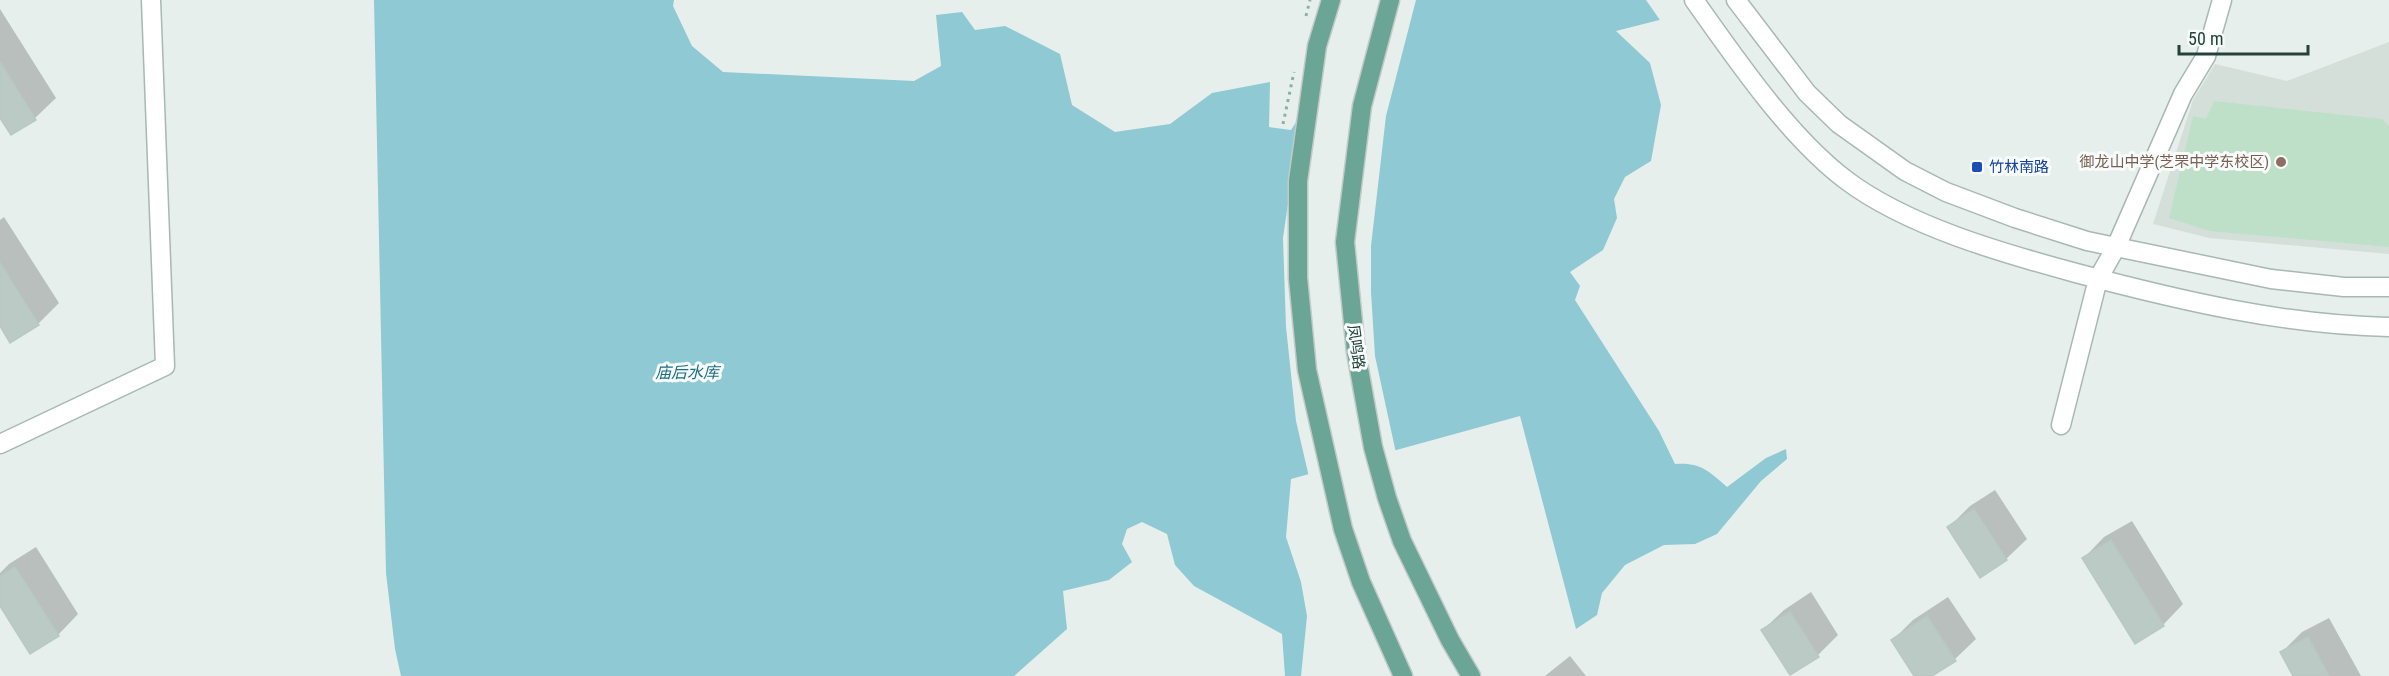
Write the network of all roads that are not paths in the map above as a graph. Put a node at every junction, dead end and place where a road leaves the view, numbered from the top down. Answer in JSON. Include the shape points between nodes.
{"nodes":[{"id":1,"x":151,"y":0,"type":"edge"},
{"id":2,"x":1331,"y":0,"type":"edge"},
{"id":3,"x":1390,"y":0,"type":"edge"},
{"id":4,"x":1694,"y":0,"type":"edge"},
{"id":5,"x":1736,"y":0,"type":"edge"},
{"id":6,"x":2222,"y":0,"type":"edge"},
{"id":7,"x":2116,"y":247,"type":"junction"},
{"id":8,"x":2098,"y":279,"type":"junction"},
{"id":9,"x":2389,"y":287,"type":"edge"},
{"id":10,"x":2389,"y":327,"type":"edge"},
{"id":11,"x":2061,"y":425,"type":"dead end"},
{"id":12,"x":0,"y":444,"type":"edge"},
{"id":13,"x":1403,"y":676,"type":"edge"},
{"id":14,"x":1471,"y":676,"type":"edge"}],
"edges":[{"from":1,"to":12,"type":"street","via":[[165,366]]},
{"from":2,"to":13,"type":"main road","via":[[1317,46],[1298,181],[1298,278],[1307,370],[1336,499],[1361,582]]},
{"from":3,"to":14,"type":"main road","name":"凤鸣路","via":[[1362,106],[1345,242],[1356,352],[1373,447],[1402,541]]},
{"from":4,"to":8,"type":"street","via":[[1802,141],[1874,200],[2009,255]]},
{"from":5,"to":7,"type":"street","via":[[1807,93],[1839,124],[1905,171],[1946,192],[2015,218]]},
{"from":6,"to":7,"type":"street","via":[[2206,56],[2183,94]]},
{"from":7,"to":8,"type":"street"},
{"from":7,"to":9,"type":"street","via":[[2271,279],[2344,287]]},
{"from":8,"to":10,"type":"street","via":[[2157,295],[2264,314]]},
{"from":8,"to":11,"type":"street"}]}
